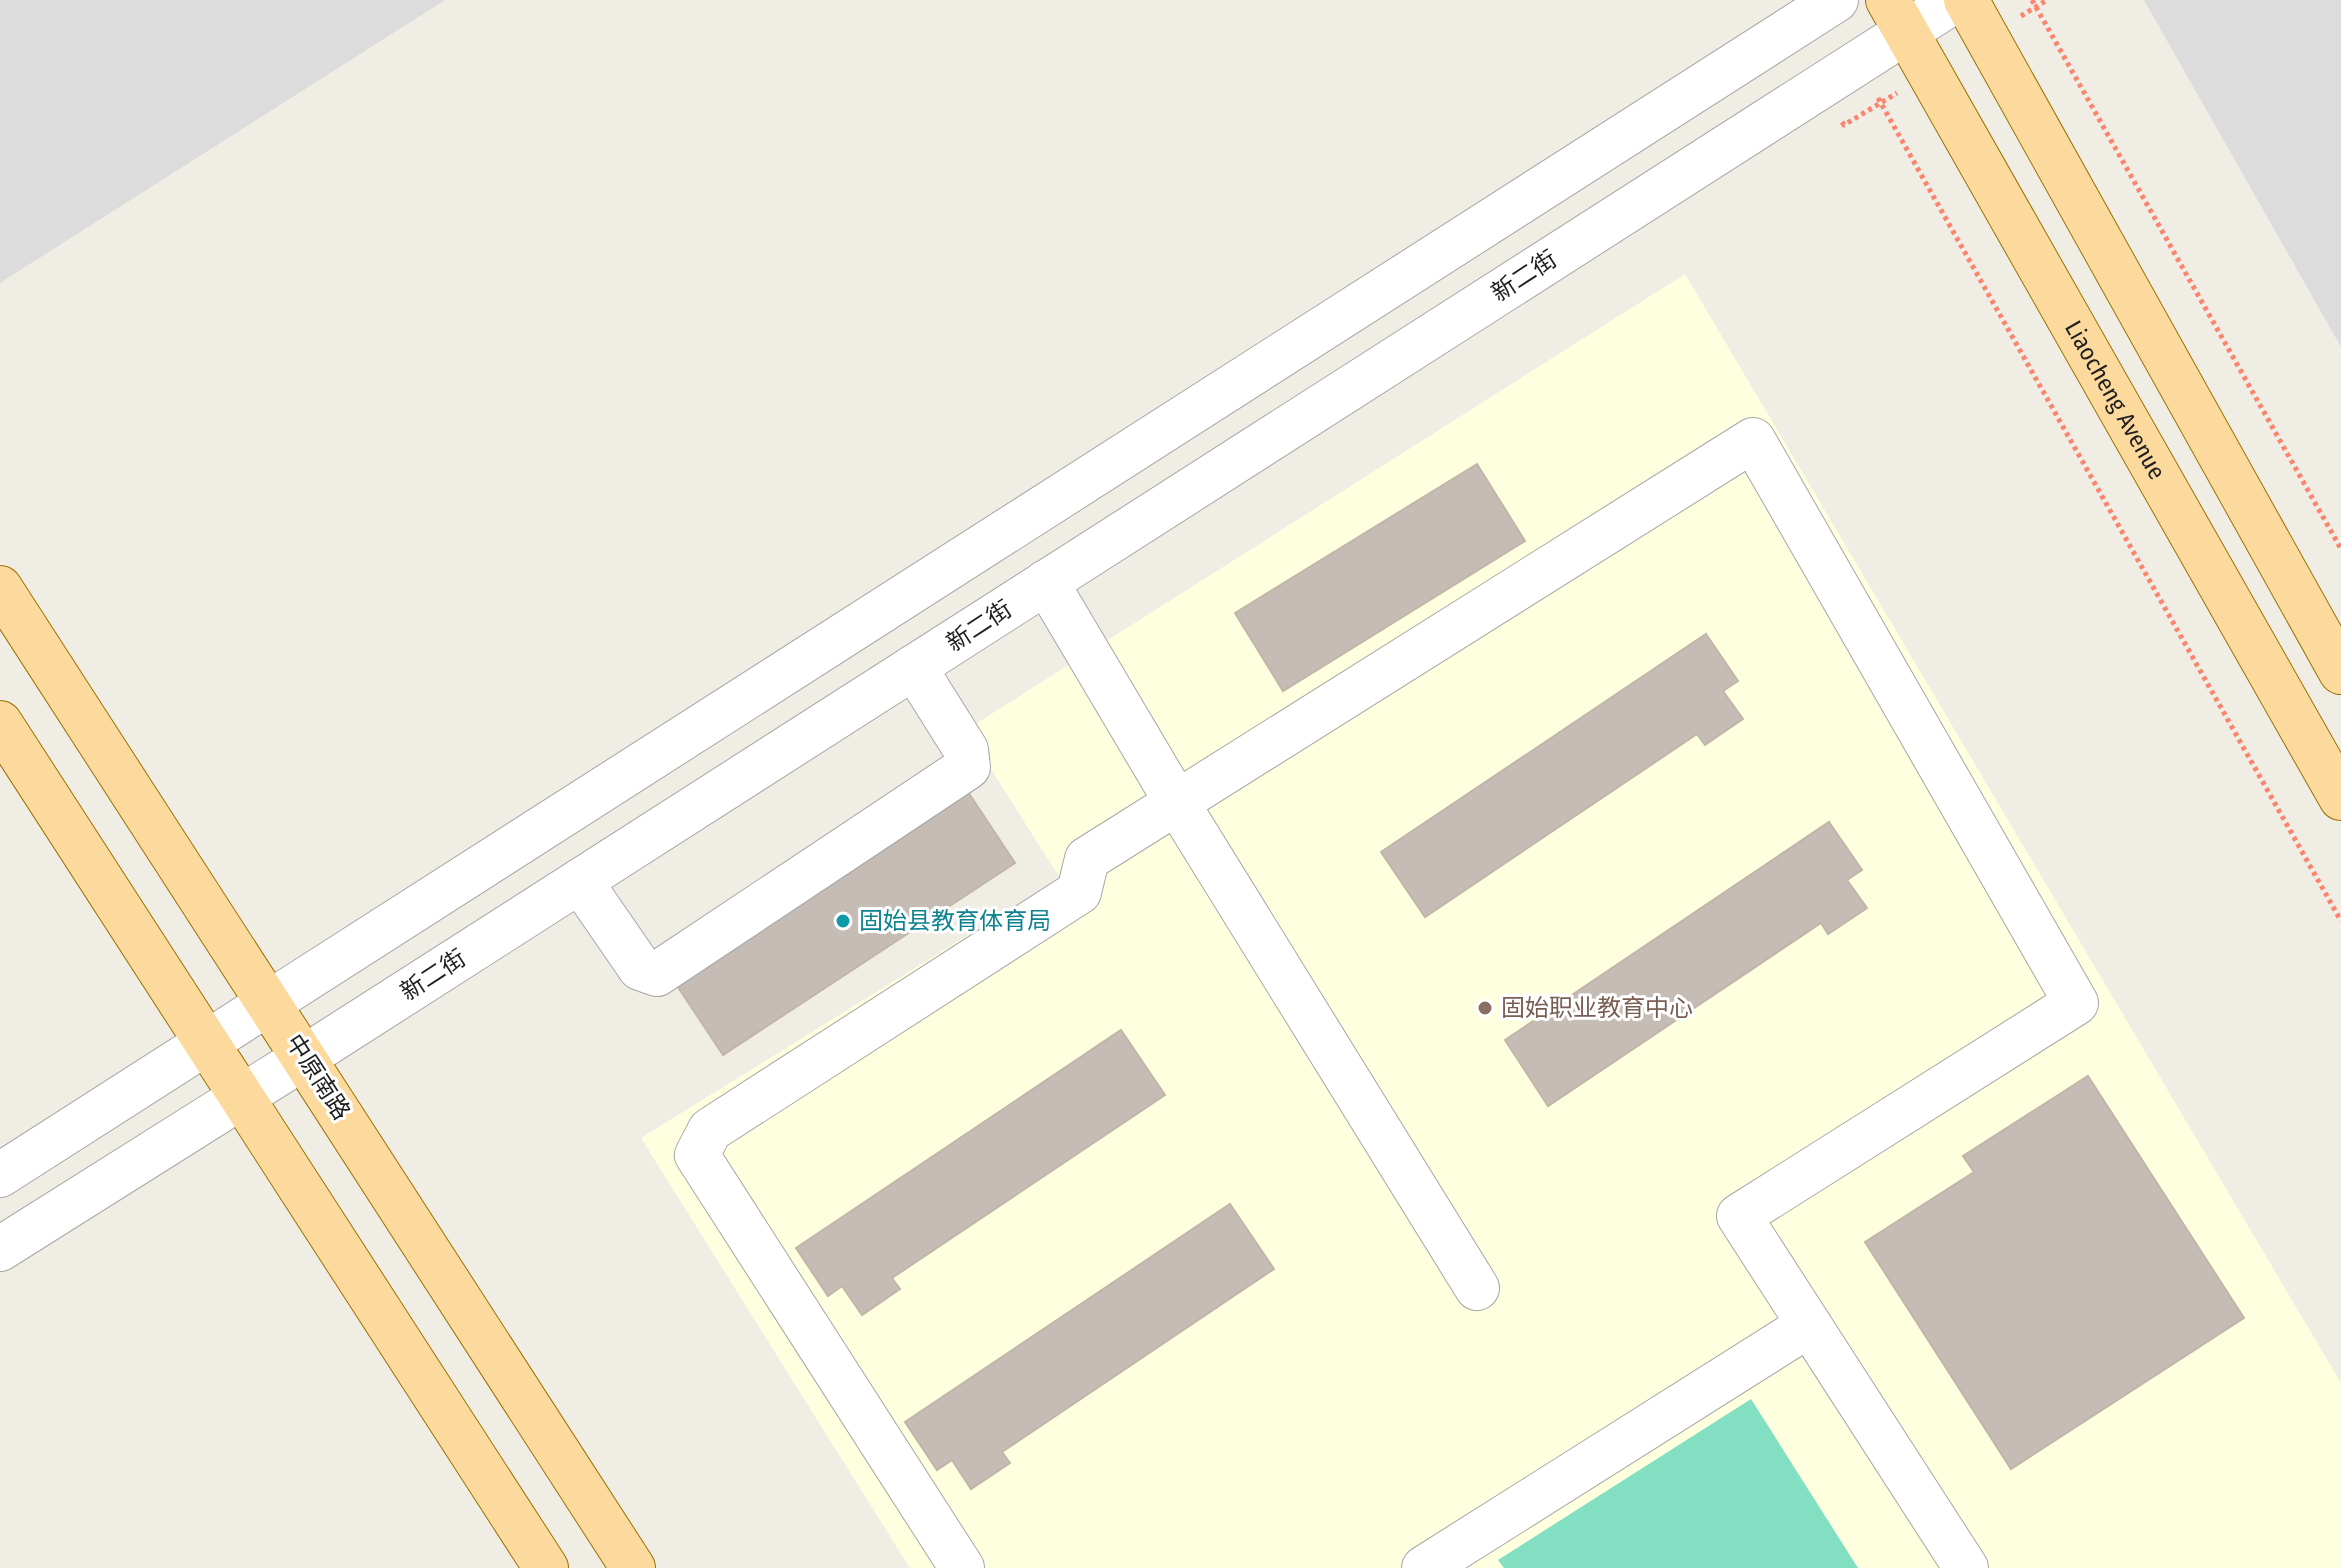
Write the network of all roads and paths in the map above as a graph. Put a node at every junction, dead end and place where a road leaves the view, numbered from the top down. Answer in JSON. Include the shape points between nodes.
{"nodes":[{"id":1,"x":1836,"y":0,"type":"edge"},
{"id":2,"x":1956,"y":0,"type":"edge"},
{"id":3,"x":1966,"y":0,"type":"edge"},
{"id":4,"x":2032,"y":0,"type":"edge"},
{"id":5,"x":1897,"y":16,"type":"edge"},
{"id":6,"x":1858,"y":63,"type":"junction"},
{"id":7,"x":2341,"y":549,"type":"edge"},
{"id":8,"x":1046,"y":582,"type":"junction"},
{"id":9,"x":0,"y":588,"type":"edge"},
{"id":10,"x":914,"y":667,"type":"junction"},
{"id":11,"x":2341,"y":672,"type":"edge"},
{"id":12,"x":0,"y":723,"type":"edge"},
{"id":13,"x":2341,"y":798,"type":"edge"},
{"id":14,"x":1177,"y":803,"type":"junction"},
{"id":15,"x":580,"y":881,"type":"junction"},
{"id":16,"x":2341,"y":921,"type":"edge"},
{"id":17,"x":271,"y":1004,"type":"junction"},
{"id":18,"x":207,"y":1044,"type":"junction"},
{"id":19,"x":305,"y":1057,"type":"junction"},
{"id":20,"x":241,"y":1098,"type":"junction"},
{"id":21,"x":0,"y":1175,"type":"edge"},
{"id":22,"x":0,"y":1249,"type":"edge"},
{"id":23,"x":1477,"y":1288,"type":"dead end"},
{"id":24,"x":1809,"y":1325,"type":"junction"},
{"id":25,"x":546,"y":1568,"type":"edge"},
{"id":26,"x":633,"y":1568,"type":"edge"},
{"id":27,"x":962,"y":1568,"type":"edge"},
{"id":28,"x":1424,"y":1568,"type":"edge"},
{"id":29,"x":1966,"y":1568,"type":"edge"}],
"edges":[{"from":1,"to":17,"type":"street"},
{"from":2,"to":5,"type":"street","name":"新二街"},
{"from":3,"to":11,"type":"main road"},
{"from":4,"to":7,"type":"path"},
{"from":5,"to":6,"type":"street","name":"新二街"},
{"from":5,"to":13,"type":"main road","name":"Liaocheng Avenue"},
{"from":6,"to":8,"type":"street","name":"新二街"},
{"from":6,"to":16,"type":"path"},
{"from":8,"to":10,"type":"street","name":"新二街"},
{"from":8,"to":14,"type":"street"},
{"from":9,"to":17,"type":"main road","name":"中原南路"},
{"from":10,"to":15,"type":"street","name":"新二街"},
{"from":10,"to":15,"type":"street","via":[[966,750],[968,767],[657,974],[640,968]]},
{"from":12,"to":18,"type":"main road"},
{"from":14,"to":23,"type":"street"},
{"from":14,"to":24,"type":"street","via":[[1753,440],[2076,1003],[1739,1216]]},
{"from":14,"to":27,"type":"street","via":[[1087,859],[1079,892],[710,1130],[697,1155]]},
{"from":15,"to":19,"type":"street","name":"新二街"},
{"from":17,"to":18,"type":"street"},
{"from":17,"to":19,"type":"main road","name":"中原南路"},
{"from":18,"to":20,"type":"main road"},
{"from":18,"to":21,"type":"street"},
{"from":19,"to":20,"type":"street","name":"新二街"},
{"from":19,"to":26,"type":"main road","name":"中原南路"},
{"from":20,"to":22,"type":"street","name":"新二街"},
{"from":20,"to":25,"type":"main road"},
{"from":24,"to":28,"type":"street"},
{"from":24,"to":29,"type":"street"}]}
